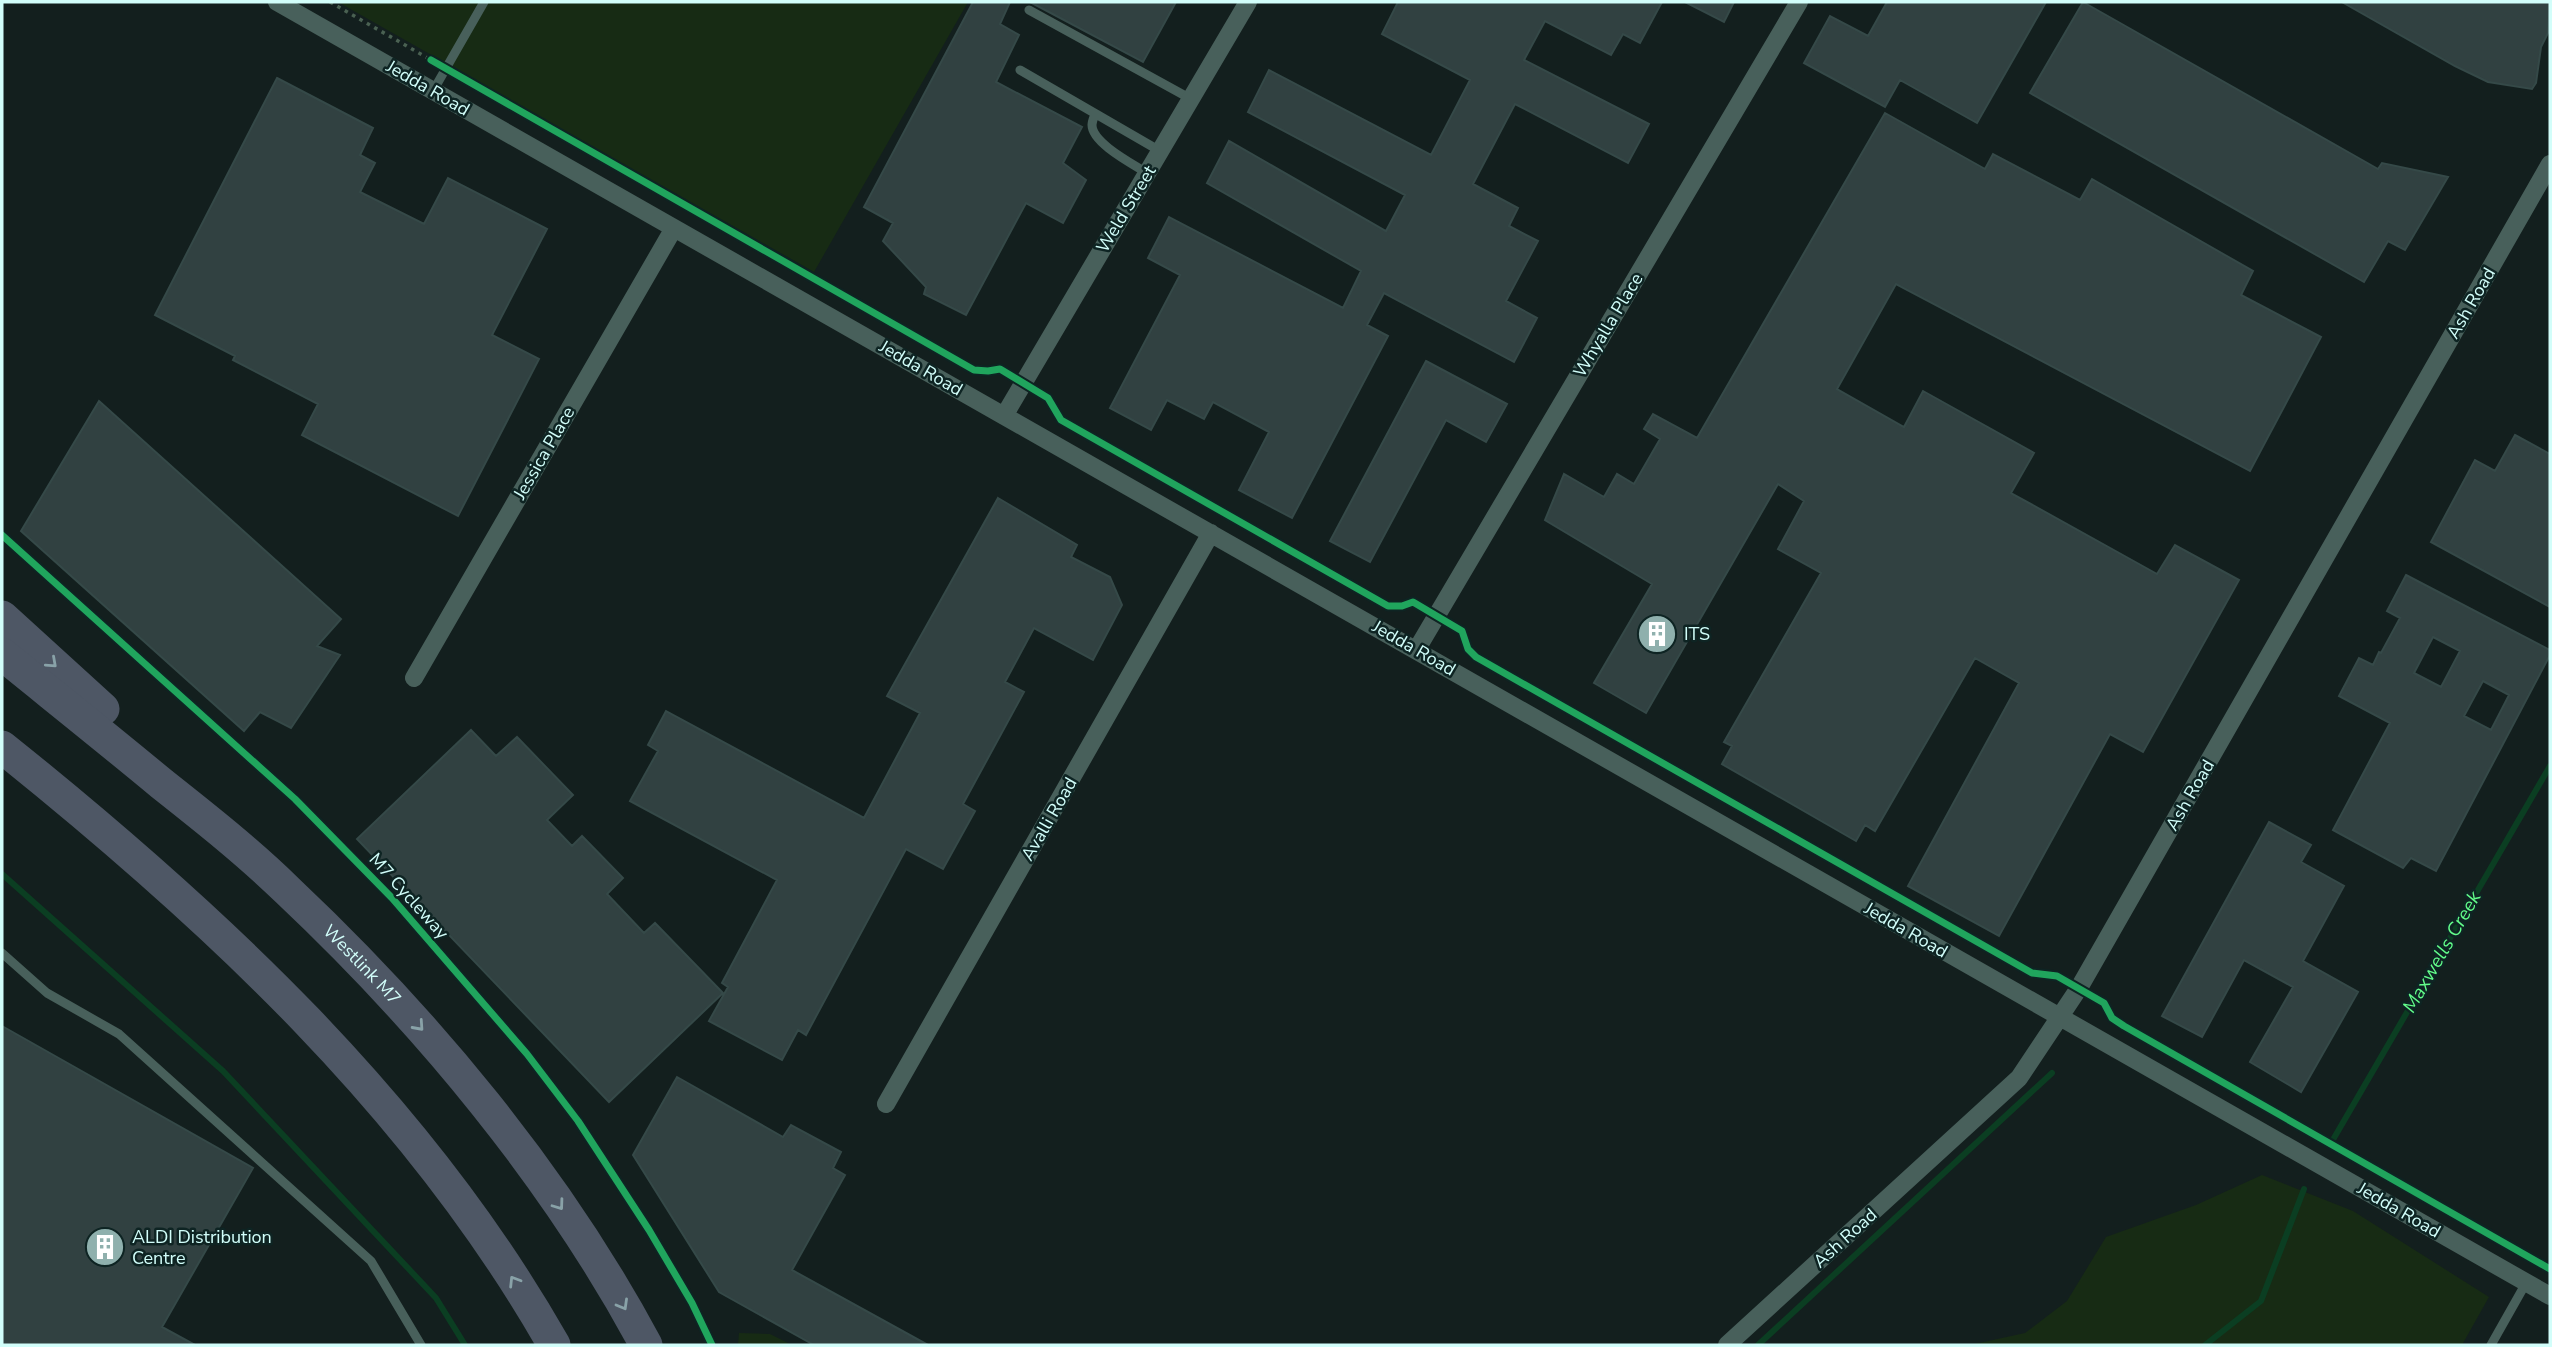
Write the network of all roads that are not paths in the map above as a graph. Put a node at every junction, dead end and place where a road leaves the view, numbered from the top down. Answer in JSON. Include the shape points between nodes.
{"nodes":[{"id":1,"x":277,"y":2,"type":"edge"},
{"id":2,"x":484,"y":2,"type":"edge"},
{"id":3,"x":1248,"y":2,"type":"edge"},
{"id":4,"x":1799,"y":2,"type":"edge"},
{"id":5,"x":1029,"y":10,"type":"dead end"},
{"id":6,"x":1020,"y":70,"type":"dead end"},
{"id":7,"x":433,"y":91,"type":"junction"},
{"id":8,"x":1191,"y":99,"type":"junction"},
{"id":9,"x":1095,"y":114,"type":"junction"},
{"id":10,"x":1160,"y":151,"type":"junction"},
{"id":11,"x":2550,"y":164,"type":"edge"},
{"id":12,"x":1147,"y":173,"type":"junction"},
{"id":13,"x":674,"y":228,"type":"junction"},
{"id":14,"x":1004,"y":416,"type":"junction"},
{"id":15,"x":1211,"y":533,"type":"junction"},
{"id":16,"x":2,"y":617,"type":"edge"},
{"id":17,"x":1417,"y":649,"type":"junction"},
{"id":18,"x":2,"y":654,"type":"edge"},
{"id":19,"x":414,"y":678,"type":"dead end"},
{"id":20,"x":2,"y":747,"type":"edge"},
{"id":21,"x":2,"y":765,"type":"edge"},
{"id":22,"x":2,"y":953,"type":"edge"},
{"id":23,"x":356,"y":957,"type":"junction"},
{"id":24,"x":2060,"y":1018,"type":"junction"},
{"id":25,"x":886,"y":1104,"type":"dead end"},
{"id":26,"x":429,"y":1161,"type":"junction"},
{"id":27,"x":2526,"y":1283,"type":"junction"},
{"id":28,"x":2550,"y":1296,"type":"edge"},
{"id":29,"x":552,"y":1342,"type":"edge"},
{"id":30,"x":645,"y":1344,"type":"edge"},
{"id":31,"x":421,"y":1345,"type":"edge"},
{"id":32,"x":1727,"y":1345,"type":"edge"},
{"id":33,"x":2491,"y":1345,"type":"edge"}],
"edges":[{"from":1,"to":7,"type":"street","name":"Jedda Road"},
{"from":2,"to":7,"type":"lane"},
{"from":3,"to":8,"type":"street","name":"Weld Street"},
{"from":4,"to":17,"type":"street","name":"Whyalla Place"},
{"from":5,"to":8,"type":"lane"},
{"from":6,"to":9,"type":"lane"},
{"from":7,"to":13,"type":"street","name":"Jedda Road"},
{"from":8,"to":10,"type":"street","name":"Weld Street"},
{"from":9,"to":10,"type":"lane"},
{"from":9,"to":12,"type":"lane","via":[[1095,135]]},
{"from":10,"to":12,"type":"street","name":"Weld Street"},
{"from":11,"to":24,"type":"street","name":"Ash Road"},
{"from":12,"to":14,"type":"street","name":"Weld Street"},
{"from":13,"to":14,"type":"street","name":"Jedda Road"},
{"from":13,"to":19,"type":"street","name":"Jessica Place"},
{"from":14,"to":15,"type":"street","name":"Jedda Road"},
{"from":15,"to":17,"type":"street","name":"Jedda Road"},
{"from":15,"to":25,"type":"street","name":"Avalli Road"},
{"from":16,"to":23,"type":"highway","one_way":true,"via":[[270,854]]},
{"from":17,"to":24,"type":"street","name":"Jedda Road"},
{"from":18,"to":23,"type":"highway","name":"Westlink M7","via":[[214,826]]},
{"from":20,"to":26,"type":"highway","via":[[189,905],[279,992],[362,1077]]},
{"from":21,"to":26,"type":"highway","via":[[148,891]]},
{"from":22,"to":31,"type":"lane","via":[[47,993],[119,1034],[371,1261]]},
{"from":23,"to":30,"type":"highway","name":"Westlink M7","one_way":true,"via":[[488,1108],[602,1268]]},
{"from":24,"to":27,"type":"street","name":"Jedda Road"},
{"from":24,"to":32,"type":"street","name":"Ash Road","via":[[2020,1078]]},
{"from":29,"to":26,"type":"highway","one_way":true,"via":[[493,1248]]},
{"from":27,"to":28,"type":"street","name":"Jedda Road"},
{"from":27,"to":33,"type":"lane"}]}
